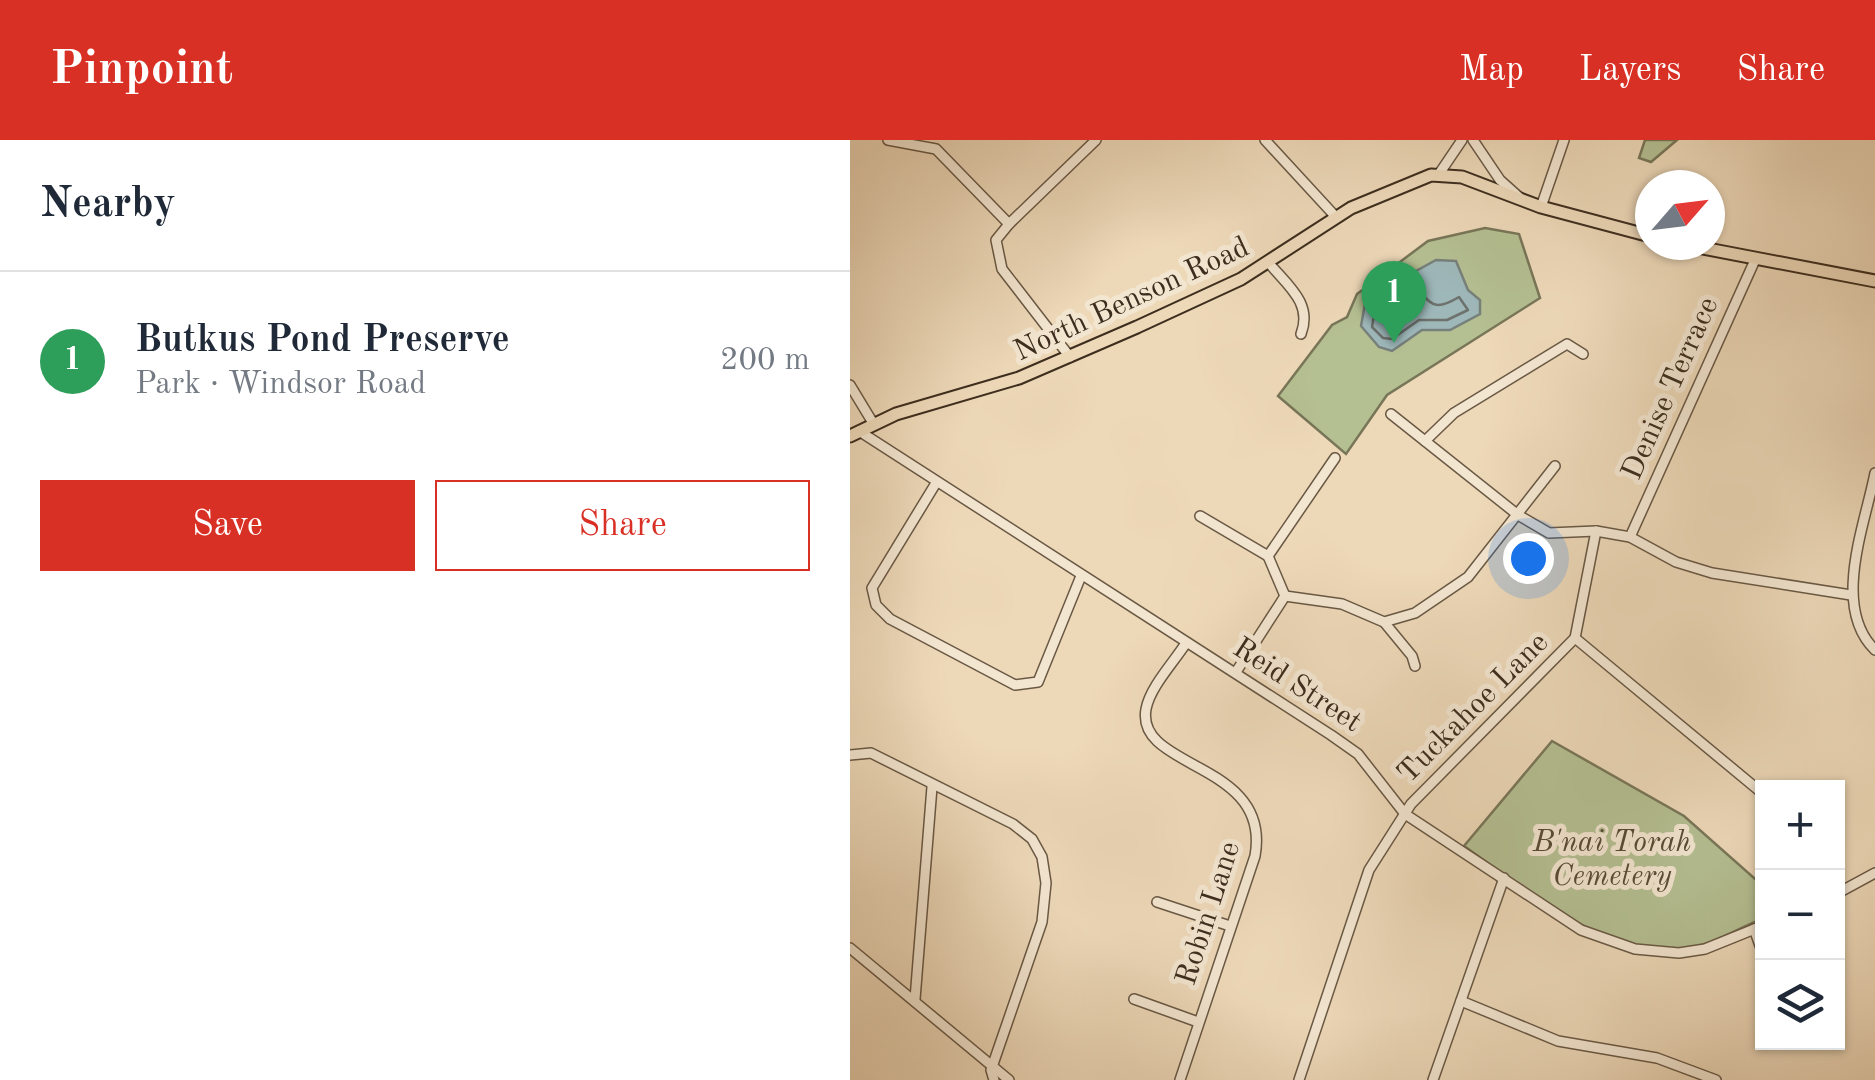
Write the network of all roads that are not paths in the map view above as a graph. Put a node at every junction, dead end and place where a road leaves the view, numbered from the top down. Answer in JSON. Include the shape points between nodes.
{"nodes":[{"id":1,"x":888,"y":140,"type":"edge"},
{"id":2,"x":1096,"y":140,"type":"edge"},
{"id":3,"x":1265,"y":140,"type":"edge"},
{"id":4,"x":1462,"y":140,"type":"edge"},
{"id":5,"x":1473,"y":140,"type":"edge"},
{"id":6,"x":1564,"y":140,"type":"edge"},
{"id":7,"x":1439,"y":174,"type":"junction"},
{"id":8,"x":1525,"y":202,"type":"junction"},
{"id":9,"x":1541,"y":208,"type":"junction"},
{"id":10,"x":1336,"y":216,"type":"junction"},
{"id":11,"x":1009,"y":224,"type":"junction"},
{"id":12,"x":1635,"y":232,"type":"edge"},
{"id":13,"x":1725,"y":253,"type":"edge"},
{"id":14,"x":1754,"y":260,"type":"junction"},
{"id":15,"x":1268,"y":262,"type":"junction"},
{"id":16,"x":1875,"y":281,"type":"edge"},
{"id":17,"x":1302,"y":334,"type":"dead end"},
{"id":18,"x":1582,"y":354,"type":"dead end"},
{"id":19,"x":1070,"y":357,"type":"junction"},
{"id":20,"x":850,"y":386,"type":"edge"},
{"id":21,"x":1391,"y":414,"type":"dead end"},
{"id":22,"x":873,"y":423,"type":"junction"},
{"id":23,"x":854,"y":433,"type":"edge"},
{"id":24,"x":1425,"y":441,"type":"junction"},
{"id":25,"x":1335,"y":458,"type":"dead end"},
{"id":26,"x":1555,"y":466,"type":"dead end"},
{"id":27,"x":1875,"y":473,"type":"edge"},
{"id":28,"x":936,"y":483,"type":"junction"},
{"id":29,"x":1518,"y":515,"type":"junction"},
{"id":30,"x":1200,"y":516,"type":"dead end"},
{"id":31,"x":1596,"y":531,"type":"junction"},
{"id":32,"x":1630,"y":536,"type":"junction"},
{"id":33,"x":1268,"y":556,"type":"junction"},
{"id":34,"x":1081,"y":576,"type":"junction"},
{"id":35,"x":1852,"y":594,"type":"junction"},
{"id":36,"x":1285,"y":596,"type":"junction"},
{"id":37,"x":1384,"y":622,"type":"junction"},
{"id":38,"x":1575,"y":638,"type":"junction"},
{"id":39,"x":1186,"y":643,"type":"junction"},
{"id":40,"x":1875,"y":650,"type":"edge"},
{"id":41,"x":1415,"y":666,"type":"dead end"},
{"id":42,"x":1236,"y":672,"type":"junction"},
{"id":43,"x":853,"y":754,"type":"edge"},
{"id":44,"x":932,"y":786,"type":"junction"},
{"id":45,"x":1755,"y":787,"type":"edge"},
{"id":46,"x":1404,"y":814,"type":"junction"},
{"id":47,"x":1875,"y":873,"type":"edge"},
{"id":48,"x":1504,"y":878,"type":"junction"},
{"id":49,"x":1845,"y":889,"type":"edge"},
{"id":50,"x":1157,"y":902,"type":"dead end"},
{"id":51,"x":1230,"y":926,"type":"junction"},
{"id":52,"x":1755,"y":929,"type":"edge"},
{"id":53,"x":850,"y":948,"type":"edge"},
{"id":54,"x":1134,"y":998,"type":"dead end"},
{"id":55,"x":915,"y":999,"type":"junction"},
{"id":56,"x":1461,"y":1000,"type":"junction"},
{"id":57,"x":1198,"y":1022,"type":"junction"},
{"id":58,"x":992,"y":1075,"type":"edge"},
{"id":59,"x":1008,"y":1080,"type":"edge"},
{"id":60,"x":1180,"y":1080,"type":"edge"},
{"id":61,"x":1299,"y":1080,"type":"edge"},
{"id":62,"x":1433,"y":1080,"type":"edge"},
{"id":63,"x":1716,"y":1080,"type":"edge"}],
"edges":[{"from":1,"to":11,"type":"street","via":[[936,149]]},
{"from":2,"to":11,"type":"street"},
{"from":3,"to":10,"type":"street"},
{"from":4,"to":7,"type":"street"},
{"from":5,"to":8,"type":"street","via":[[1500,180]]},
{"from":6,"to":9,"type":"street"},
{"from":7,"to":8,"type":"main road"},
{"from":7,"to":10,"type":"main road","name":"North Benson Road"},
{"from":8,"to":9,"type":"main road"},
{"from":9,"to":12,"type":"main road"},
{"from":10,"to":15,"type":"main road","name":"North Benson Road"},
{"from":11,"to":19,"type":"street","via":[[996,240],[998,262]]},
{"from":13,"to":14,"type":"main road"},
{"from":14,"to":16,"type":"main road"},
{"from":14,"to":32,"type":"street","name":"Denise Terrace"},
{"from":15,"to":17,"type":"street","via":[[1304,306]]},
{"from":15,"to":19,"type":"main road","name":"North Benson Road"},
{"from":18,"to":24,"type":"street","via":[[1567,344],[1454,413]]},
{"from":19,"to":22,"type":"main road","name":"North Benson Road"},
{"from":20,"to":22,"type":"street"},
{"from":21,"to":24,"type":"street"},
{"from":22,"to":23,"type":"main road","name":"North Benson Road"},
{"from":23,"to":28,"type":"street","name":"Reid Street"},
{"from":24,"to":29,"type":"street"},
{"from":25,"to":33,"type":"street"},
{"from":26,"to":29,"type":"street"},
{"from":27,"to":35,"type":"street"},
{"from":28,"to":34,"type":"street","name":"Reid Street"},
{"from":28,"to":34,"type":"street","via":[[872,588],[876,605],[890,619],[1015,685],[1038,682]]},
{"from":29,"to":31,"type":"street","via":[[1549,534]]},
{"from":29,"to":37,"type":"street","via":[[1468,577],[1426,608]]},
{"from":30,"to":33,"type":"street"},
{"from":31,"to":32,"type":"street"},
{"from":31,"to":38,"type":"street"},
{"from":32,"to":35,"type":"street","via":[[1712,573]]},
{"from":33,"to":36,"type":"street"},
{"from":34,"to":39,"type":"street","name":"Reid Street"},
{"from":35,"to":40,"type":"street","via":[[1856,619]]},
{"from":36,"to":37,"type":"street","via":[[1342,604]]},
{"from":36,"to":42,"type":"street"},
{"from":37,"to":41,"type":"street"},
{"from":38,"to":45,"type":"street","name":"Tuckahoe Lane"},
{"from":38,"to":46,"type":"street","name":"Tuckahoe Lane"},
{"from":39,"to":42,"type":"street","name":"Reid Street"},
{"from":39,"to":51,"type":"street","name":"Robin Lane","via":[[1148,702],[1146,717],[1154,738],[1240,795],[1256,820],[1255,856]]},
{"from":42,"to":46,"type":"street","name":"Reid Street","via":[[1358,754]]},
{"from":43,"to":44,"type":"street","via":[[871,754]]},
{"from":44,"to":55,"type":"street"},
{"from":44,"to":58,"type":"street","via":[[1020,828],[1038,847],[1044,870],[1037,942]]},
{"from":46,"to":48,"type":"street","name":"Reid Street"},
{"from":46,"to":61,"type":"street","name":"Tuckahoe Lane","via":[[1369,870]]},
{"from":47,"to":49,"type":"street"},
{"from":48,"to":52,"type":"street","name":"Reid Street","via":[[1581,930],[1635,949],[1691,952]]},
{"from":48,"to":56,"type":"street"},
{"from":50,"to":51,"type":"street"},
{"from":51,"to":57,"type":"street","name":"Robin Lane"},
{"from":53,"to":55,"type":"street"},
{"from":54,"to":57,"type":"street"},
{"from":55,"to":58,"type":"street"},
{"from":56,"to":62,"type":"street"},
{"from":56,"to":63,"type":"street","via":[[1558,1041],[1657,1058]]},
{"from":57,"to":60,"type":"street","name":"Robin Lane"},
{"from":58,"to":59,"type":"street"}]}
